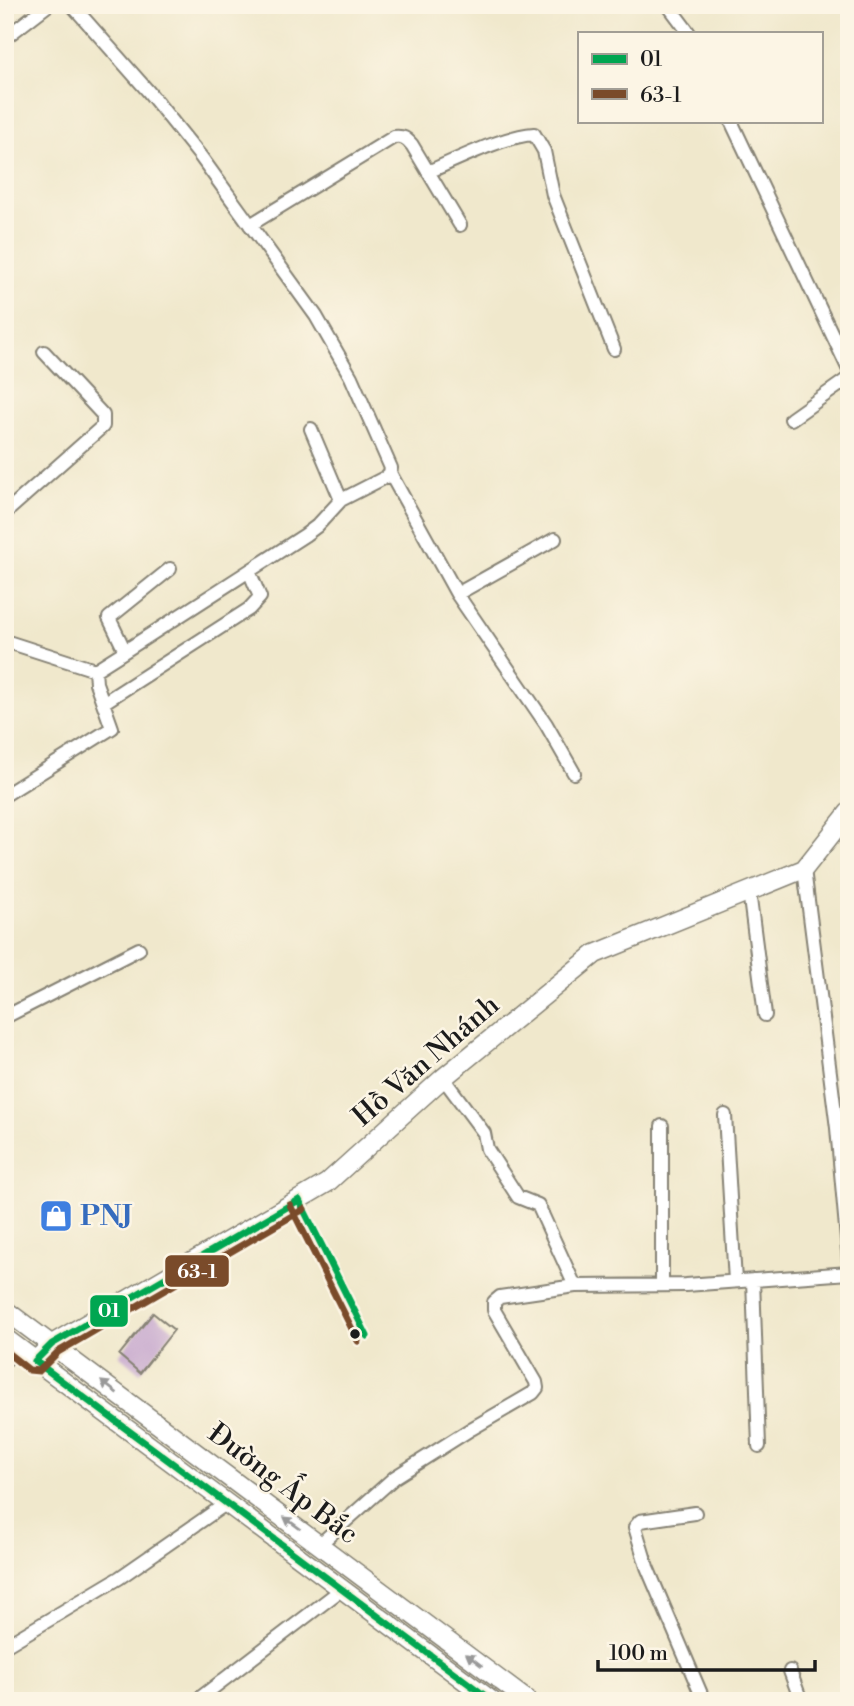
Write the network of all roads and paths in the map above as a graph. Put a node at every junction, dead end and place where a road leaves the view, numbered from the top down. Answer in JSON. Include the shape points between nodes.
{"nodes":[{"id":1,"x":48,"y":5,"type":"edge"},
{"id":2,"x":72,"y":5,"type":"edge"},
{"id":3,"x":668,"y":5,"type":"edge"},
{"id":4,"x":688,"y":32,"type":"edge"},
{"id":5,"x":5,"y":38,"type":"edge"},
{"id":6,"x":730,"y":122,"type":"edge"},
{"id":7,"x":428,"y":172,"type":"junction"},
{"id":8,"x":250,"y":225,"type":"junction"},
{"id":9,"x":460,"y":225,"type":"dead end"},
{"id":10,"x":614,"y":349,"type":"dead end"},
{"id":11,"x":44,"y":352,"type":"dead end"},
{"id":12,"x":849,"y":370,"type":"edge"},
{"id":13,"x":849,"y":378,"type":"edge"},
{"id":14,"x":791,"y":419,"type":"dead end"},
{"id":15,"x":311,"y":429,"type":"dead end"},
{"id":16,"x":390,"y":473,"type":"junction"},
{"id":17,"x":341,"y":500,"type":"junction"},
{"id":18,"x":5,"y":513,"type":"edge"},
{"id":19,"x":555,"y":538,"type":"dead end"},
{"id":20,"x":170,"y":569,"type":"dead end"},
{"id":21,"x":249,"y":571,"type":"junction"},
{"id":22,"x":457,"y":594,"type":"junction"},
{"id":23,"x":5,"y":641,"type":"edge"},
{"id":24,"x":125,"y":651,"type":"junction"},
{"id":25,"x":95,"y":670,"type":"junction"},
{"id":26,"x":103,"y":703,"type":"junction"},
{"id":27,"x":574,"y":773,"type":"dead end"},
{"id":28,"x":5,"y":794,"type":"edge"},
{"id":29,"x":849,"y":812,"type":"edge"},
{"id":30,"x":804,"y":869,"type":"junction"},
{"id":31,"x":749,"y":891,"type":"junction"},
{"id":32,"x":139,"y":949,"type":"dead end"},
{"id":33,"x":765,"y":1015,"type":"dead end"},
{"id":34,"x":5,"y":1017,"type":"edge"},
{"id":35,"x":443,"y":1078,"type":"junction"},
{"id":36,"x":725,"y":1115,"type":"dead end"},
{"id":37,"x":662,"y":1126,"type":"dead end"},
{"id":38,"x":849,"y":1262,"type":"edge"},
{"id":39,"x":849,"y":1273,"type":"edge"},
{"id":40,"x":753,"y":1280,"type":"junction"},
{"id":41,"x":735,"y":1281,"type":"junction"},
{"id":42,"x":662,"y":1285,"type":"junction"},
{"id":43,"x":575,"y":1286,"type":"junction"},
{"id":44,"x":5,"y":1310,"type":"edge"},
{"id":45,"x":5,"y":1338,"type":"edge"},
{"id":46,"x":52,"y":1344,"type":"junction"},
{"id":47,"x":13,"y":1355,"type":"edge"},
{"id":48,"x":35,"y":1361,"type":"junction"},
{"id":49,"x":186,"y":1445,"type":"junction"},
{"id":50,"x":760,"y":1446,"type":"dead end"},
{"id":51,"x":170,"y":1462,"type":"junction"},
{"id":52,"x":228,"y":1503,"type":"junction"},
{"id":53,"x":695,"y":1513,"type":"dead end"},
{"id":54,"x":320,"y":1544,"type":"junction"},
{"id":55,"x":342,"y":1589,"type":"junction"},
{"id":56,"x":5,"y":1646,"type":"edge"},
{"id":57,"x":790,"y":1671,"type":"dead end"},
{"id":58,"x":196,"y":1701,"type":"edge"},
{"id":59,"x":492,"y":1701,"type":"edge"},
{"id":60,"x":528,"y":1701,"type":"edge"},
{"id":61,"x":704,"y":1701,"type":"edge"},
{"id":62,"x":801,"y":1701,"type":"edge"}],
"edges":[{"from":1,"to":5,"type":"street"},
{"from":2,"to":8,"type":"street","via":[[148,91]]},
{"from":3,"to":4,"type":"street"},
{"from":6,"to":12,"type":"street"},
{"from":7,"to":8,"type":"street","via":[[407,139],[394,137]]},
{"from":7,"to":9,"type":"street"},
{"from":7,"to":10,"type":"street","via":[[534,134]]},
{"from":8,"to":16,"type":"street","via":[[316,316],[351,377]]},
{"from":11,"to":18,"type":"street","via":[[103,415],[103,426]]},
{"from":13,"to":14,"type":"street"},
{"from":15,"to":17,"type":"street"},
{"from":16,"to":17,"type":"street"},
{"from":16,"to":22,"type":"street"},
{"from":17,"to":21,"type":"street","via":[[317,526]]},
{"from":19,"to":22,"type":"street"},
{"from":20,"to":24,"type":"street","via":[[109,618]]},
{"from":21,"to":24,"type":"street"},
{"from":21,"to":26,"type":"street","via":[[260,597],[249,609]]},
{"from":22,"to":27,"type":"street"},
{"from":23,"to":25,"type":"street"},
{"from":24,"to":25,"type":"street"},
{"from":25,"to":26,"type":"street"},
{"from":26,"to":28,"type":"street","via":[[112,728]]},
{"from":29,"to":30,"type":"main road","name":"Hồ Văn Nhánh"},
{"from":30,"to":31,"type":"main road","name":"Hồ Văn Nhánh"},
{"from":30,"to":38,"type":"street"},
{"from":31,"to":33,"type":"street"},
{"from":31,"to":35,"type":"main road","name":"Hồ Văn Nhánh","via":[[595,954]]},
{"from":32,"to":34,"type":"street"},
{"from":35,"to":43,"type":"street","via":[[484,1133],[487,1149],[518,1197],[538,1205]]},
{"from":35,"to":46,"type":"main road","name":"Hồ Văn Nhánh","via":[[327,1183]]},
{"from":36,"to":41,"type":"street"},
{"from":37,"to":42,"type":"street"},
{"from":39,"to":40,"type":"street"},
{"from":40,"to":41,"type":"street"},
{"from":40,"to":50,"type":"street"},
{"from":41,"to":42,"type":"street"},
{"from":42,"to":43,"type":"street"},
{"from":43,"to":54,"type":"street","via":[[494,1301],[494,1310],[537,1388],[395,1477]]},
{"from":44,"to":46,"type":"main road","name":"Đường Ấp Bắc"},
{"from":45,"to":47,"type":"main road","name":"Đường Ấp Bắc"},
{"from":46,"to":48,"type":"main road","name":"Hồ Văn Nhánh"},
{"from":49,"to":46,"type":"main road","name":"Đường Ấp Bắc","one_way":true},
{"from":47,"to":48,"type":"main road","name":"Đường Ấp Bắc"},
{"from":48,"to":51,"type":"main road","name":"Đường Ấp Bắc"},
{"from":49,"to":51,"type":"main road"},
{"from":54,"to":49,"type":"main road","name":"Đường Ấp Bắc","one_way":true},
{"from":51,"to":52,"type":"main road","name":"Đường Ấp Bắc"},
{"from":52,"to":55,"type":"main road","name":"Đường Ấp Bắc"},
{"from":52,"to":56,"type":"street","via":[[119,1578]]},
{"from":53,"to":61,"type":"street","via":[[640,1521],[635,1527],[647,1567]]},
{"from":60,"to":54,"type":"main road","name":"Đường Ấp Bắc","one_way":true},
{"from":55,"to":58,"type":"street"},
{"from":55,"to":59,"type":"main road","name":"Đường Ấp Bắc"},
{"from":57,"to":62,"type":"street"}]}
